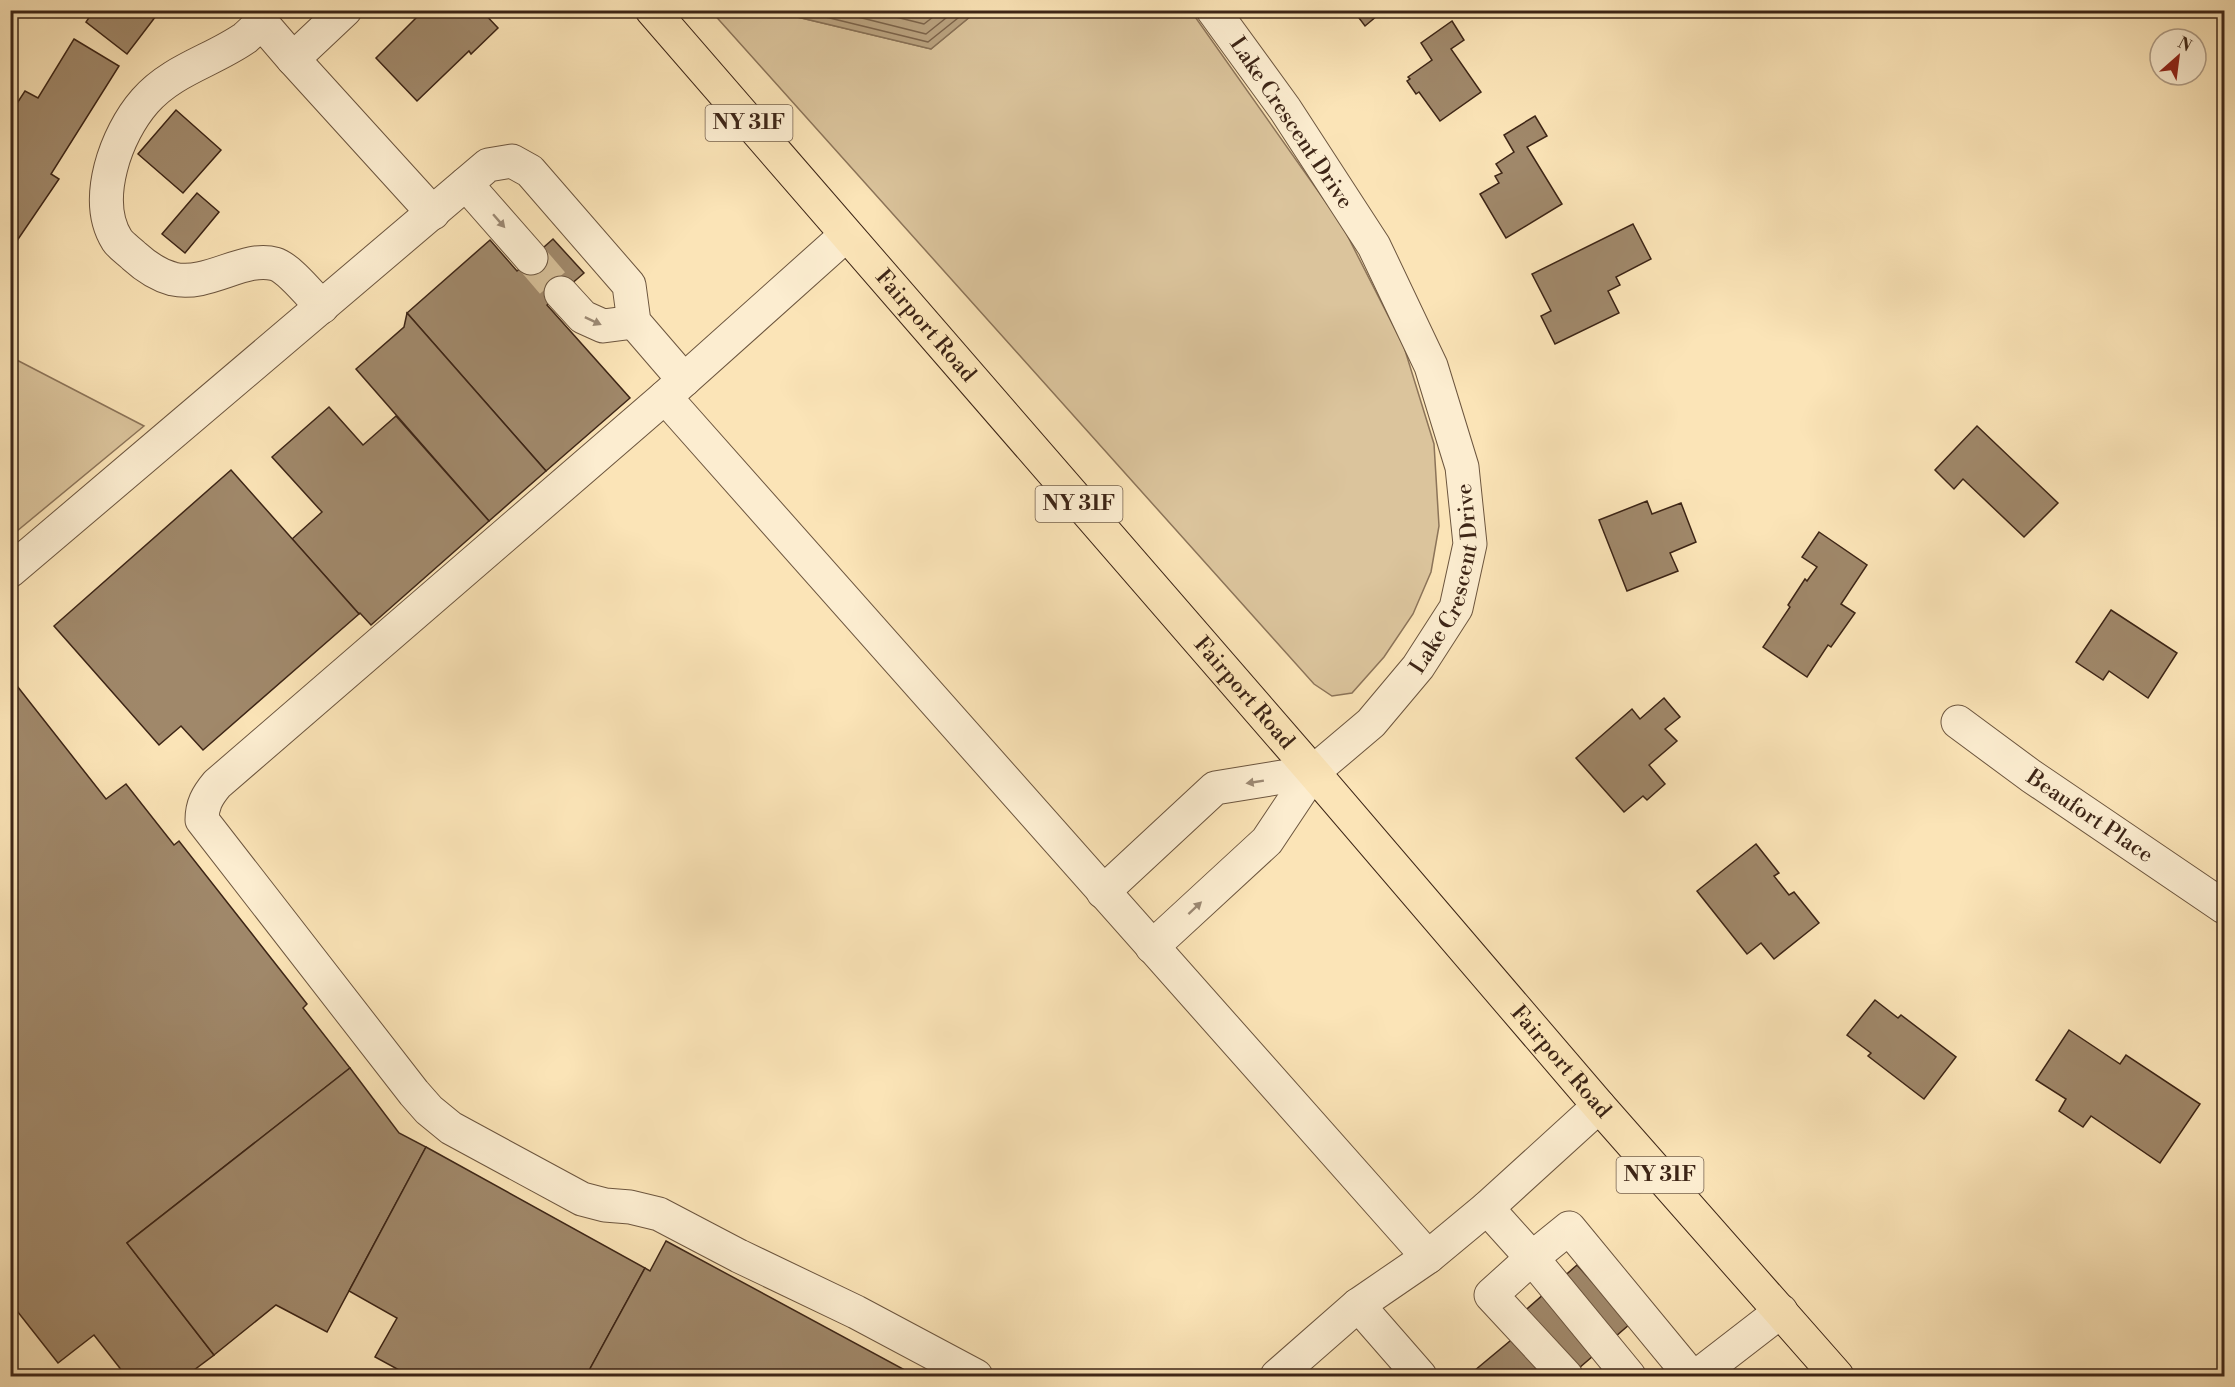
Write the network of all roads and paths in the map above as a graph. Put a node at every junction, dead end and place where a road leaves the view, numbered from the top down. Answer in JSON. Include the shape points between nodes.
{"nodes":[{"id":1,"x":345,"y":10,"type":"edge"},
{"id":2,"x":651,"y":10,"type":"edge"},
{"id":3,"x":1213,"y":10,"type":"edge"},
{"id":4,"x":293,"y":59,"type":"junction"},
{"id":5,"x":466,"y":184,"type":"junction"},
{"id":6,"x":433,"y":213,"type":"junction"},
{"id":7,"x":846,"y":235,"type":"junction"},
{"id":8,"x":531,"y":258,"type":"tunnel mouth"},
{"id":9,"x":561,"y":293,"type":"tunnel mouth"},
{"id":10,"x":322,"y":308,"type":"junction"},
{"id":11,"x":634,"y":322,"type":"junction"},
{"id":12,"x":675,"y":389,"type":"junction"},
{"id":13,"x":10,"y":571,"type":"edge"},
{"id":14,"x":1958,"y":722,"type":"dead end"},
{"id":15,"x":1313,"y":772,"type":"junction"},
{"id":16,"x":1103,"y":892,"type":"junction"},
{"id":17,"x":2224,"y":907,"type":"edge"},
{"id":18,"x":1152,"y":947,"type":"junction"},
{"id":19,"x":1599,"y":1106,"type":"junction"},
{"id":20,"x":1487,"y":1208,"type":"junction"},
{"id":21,"x":1428,"y":1257,"type":"junction"},
{"id":22,"x":1532,"y":1258,"type":"junction"},
{"id":23,"x":1358,"y":1305,"type":"junction"},
{"id":24,"x":1780,"y":1311,"type":"junction"},
{"id":25,"x":976,"y":1377,"type":"edge"},
{"id":26,"x":1277,"y":1377,"type":"edge"},
{"id":27,"x":1420,"y":1377,"type":"edge"},
{"id":28,"x":1566,"y":1377,"type":"edge"},
{"id":29,"x":1629,"y":1377,"type":"edge"},
{"id":30,"x":1691,"y":1377,"type":"edge"},
{"id":31,"x":1697,"y":1377,"type":"edge"},
{"id":32,"x":1837,"y":1377,"type":"edge"}],
"edges":[{"from":1,"to":4,"type":"street"},
{"from":2,"to":7,"type":"main road","name":"Fairport Road","number":"NY 31F"},
{"from":3,"to":15,"type":"street","name":"Lake Crescent Drive","via":[[1285,109],[1374,246],[1431,366],[1462,467],[1470,544],[1456,608],[1418,667],[1371,723]]},
{"from":4,"to":6,"type":"street"},
{"from":4,"to":10,"type":"street","via":[[262,22],[244,38],[177,74],[161,87],[145,101],[118,143],[107,185],[107,216],[118,241],[146,267],[173,279],[207,279],[248,264],[276,264],[295,278]]},
{"from":5,"to":6,"type":"street"},
{"from":5,"to":8,"type":"street","one_way":true},
{"from":5,"to":11,"type":"street","via":[[488,165],[512,161],[530,171],[628,285]]},
{"from":6,"to":10,"type":"street"},
{"from":7,"to":12,"type":"street"},
{"from":7,"to":15,"type":"main road","name":"Fairport Road","number":"NY 31F"},
{"from":9,"to":11,"type":"street","one_way":true,"via":[[583,317],[603,326]]},
{"from":10,"to":13,"type":"street"},
{"from":11,"to":12,"type":"street"},
{"from":12,"to":16,"type":"street"},
{"from":12,"to":25,"type":"street","via":[[217,784],[202,808],[202,820],[414,1093],[451,1128],[582,1198],[659,1214]]},
{"from":14,"to":17,"type":"street","name":"Beaufort Place"},
{"from":15,"to":16,"type":"street","one_way":true,"via":[[1215,788]]},
{"from":18,"to":15,"type":"street","one_way":true,"via":[[1267,841]]},
{"from":15,"to":19,"type":"main road","name":"Fairport Road","number":"NY 31F"},
{"from":16,"to":18,"type":"street"},
{"from":18,"to":21,"type":"street"},
{"from":19,"to":20,"type":"street"},
{"from":19,"to":24,"type":"main road","name":"Fairport Road","number":"NY 31F"},
{"from":20,"to":21,"type":"street"},
{"from":20,"to":22,"type":"street"},
{"from":21,"to":23,"type":"street"},
{"from":22,"to":28,"type":"street","via":[[1491,1295]]},
{"from":22,"to":29,"type":"street"},
{"from":22,"to":30,"type":"street","via":[[1569,1228]]},
{"from":23,"to":26,"type":"street"},
{"from":23,"to":27,"type":"street"},
{"from":24,"to":31,"type":"street"},
{"from":24,"to":32,"type":"main road","name":"Fairport Road","number":"NY 31F"}]}
